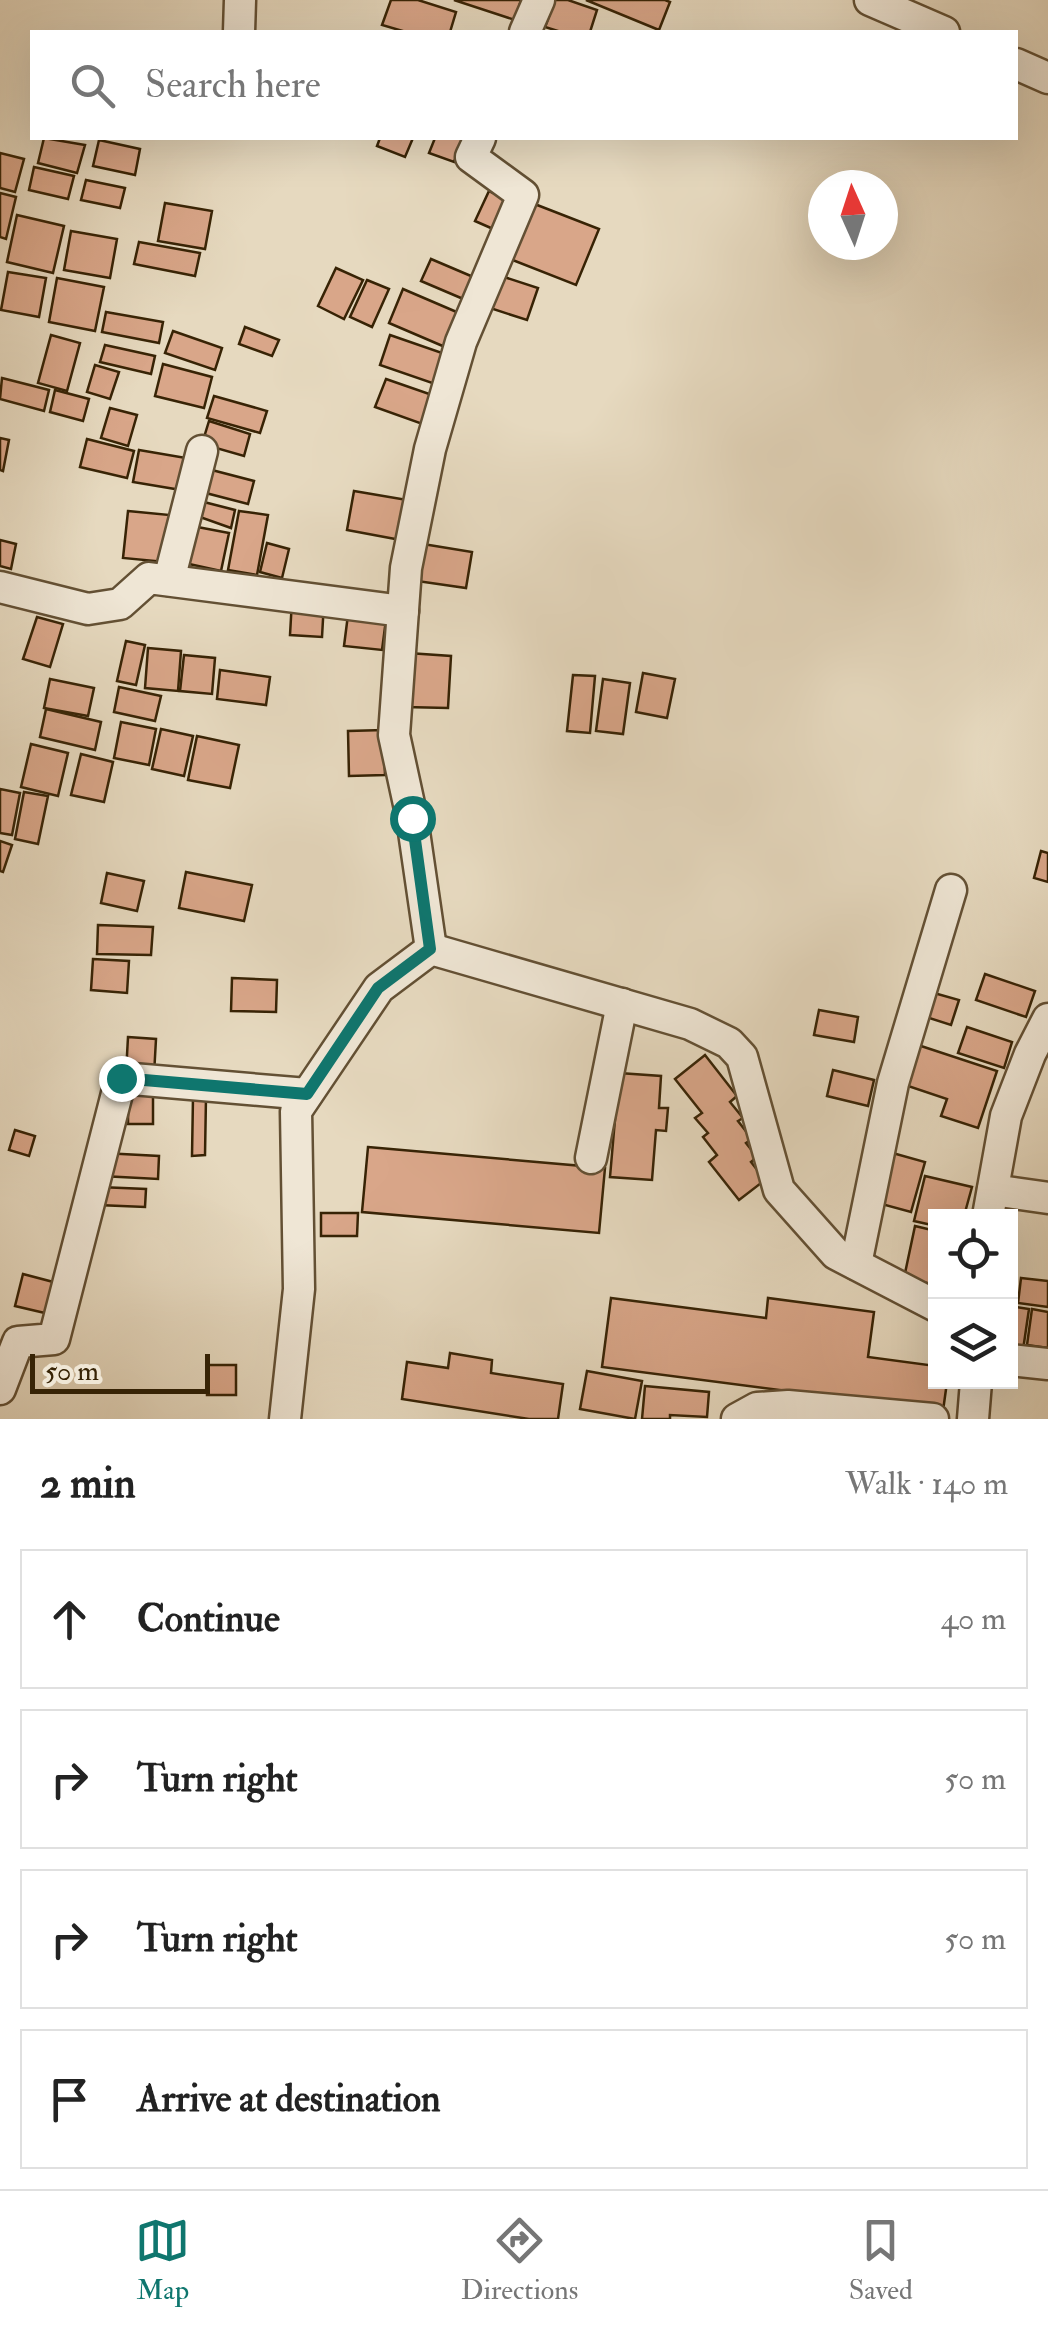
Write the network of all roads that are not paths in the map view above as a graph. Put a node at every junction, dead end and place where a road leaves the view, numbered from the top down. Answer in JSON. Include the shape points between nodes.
{"nodes":[{"id":1,"x":240,"y":0,"type":"edge"},
{"id":2,"x":539,"y":0,"type":"edge"},
{"id":3,"x":875,"y":1,"type":"edge"},
{"id":4,"x":239,"y":30,"type":"edge"},
{"id":5,"x":526,"y":30,"type":"edge"},
{"id":6,"x":940,"y":30,"type":"edge"},
{"id":7,"x":1018,"y":65,"type":"edge"},
{"id":8,"x":1048,"y":78,"type":"edge"},
{"id":9,"x":479,"y":140,"type":"edge"},
{"id":10,"x":202,"y":450,"type":"dead end"},
{"id":11,"x":169,"y":580,"type":"junction"},
{"id":12,"x":0,"y":587,"type":"edge"},
{"id":13,"x":403,"y":611,"type":"junction"},
{"id":14,"x":951,"y":890,"type":"dead end"},
{"id":15,"x":430,"y":949,"type":"junction"},
{"id":16,"x":622,"y":1004,"type":"junction"},
{"id":17,"x":1048,"y":1019,"type":"edge"},
{"id":18,"x":307,"y":1094,"type":"junction"},
{"id":19,"x":590,"y":1158,"type":"dead end"},
{"id":20,"x":1048,"y":1198,"type":"edge"},
{"id":21,"x":991,"y":1203,"type":"edge"},
{"id":22,"x":856,"y":1264,"type":"junction"},
{"id":23,"x":928,"y":1302,"type":"edge"},
{"id":24,"x":1018,"y":1361,"type":"edge"},
{"id":25,"x":1048,"y":1364,"type":"edge"},
{"id":26,"x":0,"y":1389,"type":"edge"},
{"id":27,"x":975,"y":1389,"type":"edge"},
{"id":28,"x":285,"y":1419,"type":"edge"},
{"id":29,"x":738,"y":1419,"type":"edge"},
{"id":30,"x":933,"y":1419,"type":"edge"},
{"id":31,"x":973,"y":1419,"type":"edge"}],
"edges":[{"from":1,"to":4,"type":"street"},
{"from":2,"to":5,"type":"street"},
{"from":3,"to":6,"type":"street"},
{"from":7,"to":8,"type":"street"},
{"from":9,"to":13,"type":"street","via":[[471,157],[523,195],[461,342],[435,431]]},
{"from":10,"to":11,"type":"street"},
{"from":11,"to":12,"type":"street","via":[[149,578],[120,604],[88,609]]},
{"from":11,"to":13,"type":"street"},
{"from":13,"to":15,"type":"street","via":[[394,735]]},
{"from":14,"to":22,"type":"street","via":[[893,1083]]},
{"from":15,"to":16,"type":"street"},
{"from":15,"to":18,"type":"street","via":[[378,988]]},
{"from":16,"to":19,"type":"street"},
{"from":16,"to":22,"type":"street","via":[[730,1043],[742,1057],[779,1190],[836,1254]]},
{"from":17,"to":21,"type":"street","via":[[1006,1116]]},
{"from":18,"to":26,"type":"street","via":[[121,1078],[54,1338],[18,1342]]},
{"from":18,"to":28,"type":"street","via":[[296,1111],[299,1289]]},
{"from":20,"to":21,"type":"street"},
{"from":22,"to":23,"type":"street"},
{"from":24,"to":25,"type":"street"},
{"from":27,"to":31,"type":"street"},
{"from":29,"to":30,"type":"street","via":[[758,1408],[788,1406]]}]}
